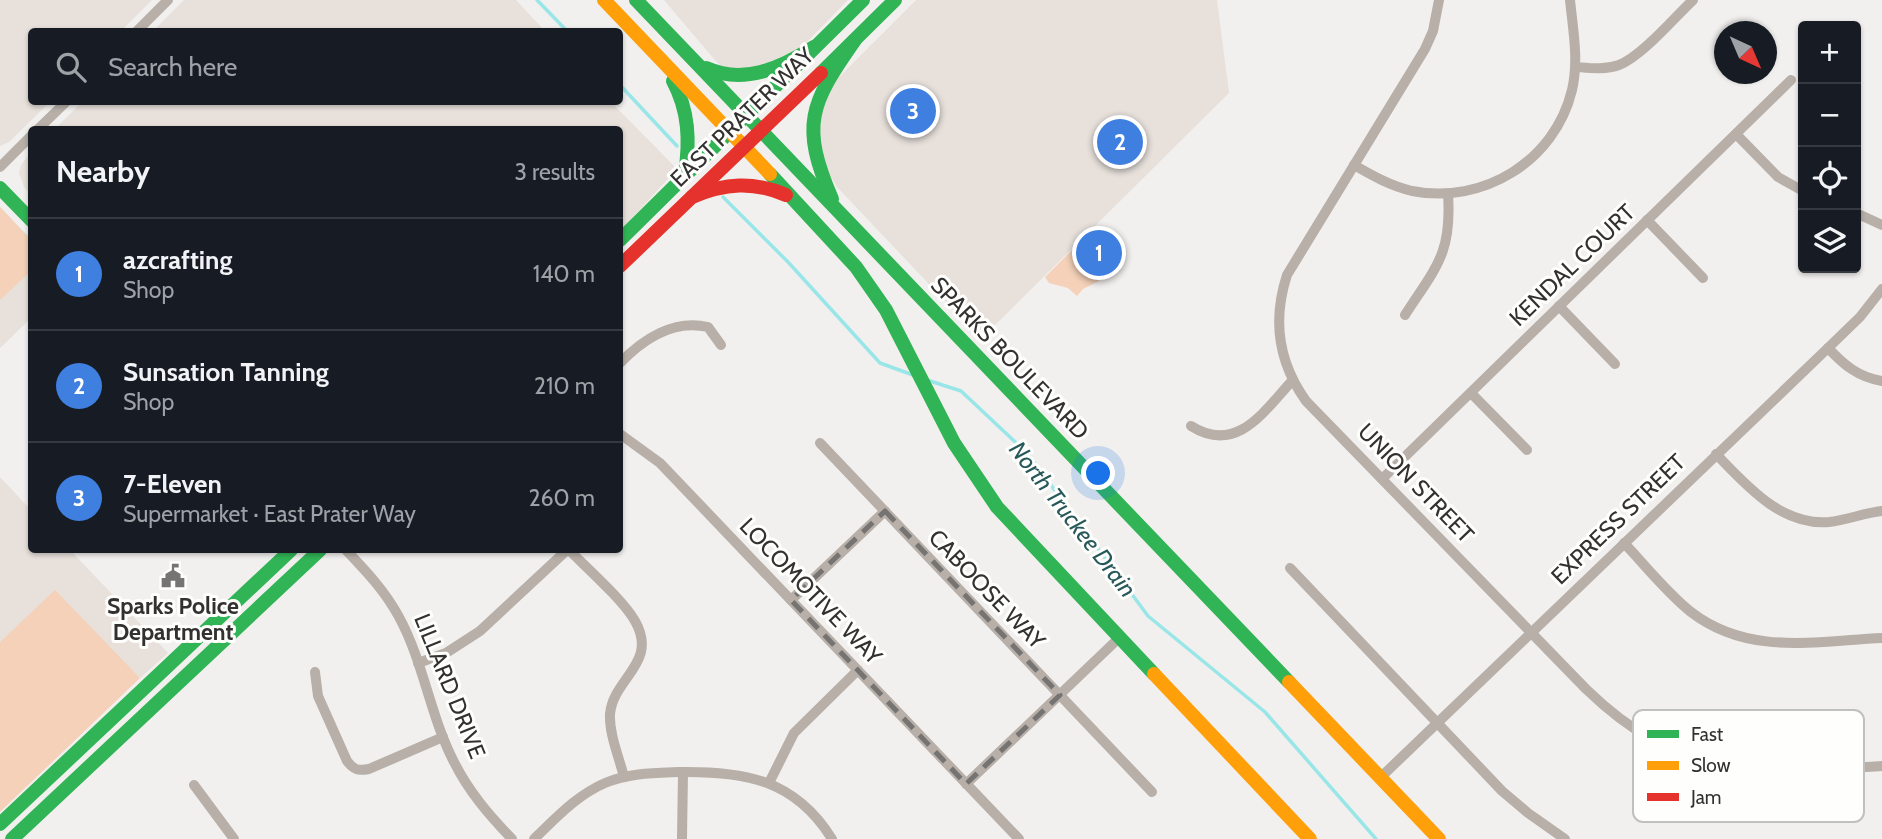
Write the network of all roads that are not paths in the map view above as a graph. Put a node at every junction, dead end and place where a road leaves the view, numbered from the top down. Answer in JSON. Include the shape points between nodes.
{"nodes":[{"id":1,"x":168,"y":0,"type":"edge"},
{"id":2,"x":604,"y":0,"type":"edge"},
{"id":3,"x":636,"y":0,"type":"edge"},
{"id":4,"x":863,"y":0,"type":"edge"},
{"id":5,"x":895,"y":0,"type":"edge"},
{"id":6,"x":1439,"y":0,"type":"edge"},
{"id":7,"x":1570,"y":0,"type":"edge"},
{"id":8,"x":1692,"y":0,"type":"edge"},
{"id":9,"x":140,"y":28,"type":"edge"},
{"id":10,"x":855,"y":40,"type":"junction"},
{"id":11,"x":814,"y":47,"type":"junction"},
{"id":12,"x":659,"y":58,"type":"junction"},
{"id":13,"x":691,"y":58,"type":"junction"},
{"id":14,"x":1576,"y":67,"type":"junction"},
{"id":15,"x":1791,"y":80,"type":"dead end"},
{"id":16,"x":63,"y":105,"type":"edge"},
{"id":17,"x":745,"y":115,"type":"junction"},
{"id":18,"x":41,"y":126,"type":"edge"},
{"id":19,"x":728,"y":131,"type":"junction"},
{"id":20,"x":761,"y":131,"type":"junction"},
{"id":21,"x":1736,"y":134,"type":"junction"},
{"id":22,"x":28,"y":139,"type":"edge"},
{"id":23,"x":745,"y":148,"type":"junction"},
{"id":24,"x":1354,"y":164,"type":"junction"},
{"id":25,"x":0,"y":167,"type":"edge"},
{"id":26,"x":685,"y":174,"type":"junction"},
{"id":27,"x":0,"y":188,"type":"edge"},
{"id":28,"x":1798,"y":188,"type":"edge"},
{"id":29,"x":1448,"y":194,"type":"junction"},
{"id":30,"x":692,"y":197,"type":"junction"},
{"id":31,"x":793,"y":198,"type":"junction"},
{"id":32,"x":839,"y":213,"type":"junction"},
{"id":33,"x":1861,"y":215,"type":"edge"},
{"id":34,"x":28,"y":217,"type":"edge"},
{"id":35,"x":1647,"y":220,"type":"junction"},
{"id":36,"x":1882,"y":225,"type":"edge"},
{"id":37,"x":623,"y":237,"type":"edge"},
{"id":38,"x":623,"y":263,"type":"edge"},
{"id":39,"x":1703,"y":278,"type":"dead end"},
{"id":40,"x":1882,"y":289,"type":"edge"},
{"id":41,"x":1559,"y":306,"type":"junction"},
{"id":42,"x":1405,"y":315,"type":"dead end"},
{"id":43,"x":721,"y":345,"type":"dead end"},
{"id":44,"x":1828,"y":348,"type":"junction"},
{"id":45,"x":623,"y":360,"type":"edge"},
{"id":46,"x":1615,"y":364,"type":"dead end"},
{"id":47,"x":1292,"y":381,"type":"junction"},
{"id":48,"x":1882,"y":381,"type":"edge"},
{"id":49,"x":1471,"y":393,"type":"junction"},
{"id":50,"x":1191,"y":426,"type":"dead end"},
{"id":51,"x":623,"y":435,"type":"edge"},
{"id":52,"x":820,"y":443,"type":"dead end"},
{"id":53,"x":1527,"y":450,"type":"dead end"},
{"id":54,"x":1716,"y":454,"type":"junction"},
{"id":55,"x":1382,"y":480,"type":"junction"},
{"id":56,"x":884,"y":511,"type":"junction"},
{"id":57,"x":1882,"y":511,"type":"edge"},
{"id":58,"x":1623,"y":542,"type":"junction"},
{"id":59,"x":288,"y":553,"type":"edge"},
{"id":60,"x":317,"y":553,"type":"edge"},
{"id":61,"x":349,"y":553,"type":"edge"},
{"id":62,"x":565,"y":553,"type":"edge"},
{"id":63,"x":571,"y":553,"type":"edge"},
{"id":64,"x":1290,"y":568,"type":"dead end"},
{"id":65,"x":791,"y":600,"type":"junction"},
{"id":66,"x":1531,"y":631,"type":"junction"},
{"id":67,"x":1119,"y":638,"type":"junction"},
{"id":68,"x":1882,"y":638,"type":"edge"},
{"id":69,"x":418,"y":663,"type":"junction"},
{"id":70,"x":858,"y":670,"type":"junction"},
{"id":71,"x":316,"y":672,"type":"dead end"},
{"id":72,"x":1060,"y":695,"type":"junction"},
{"id":73,"x":1436,"y":721,"type":"junction"},
{"id":74,"x":1633,"y":727,"type":"edge"},
{"id":75,"x":443,"y":737,"type":"junction"},
{"id":76,"x":1882,"y":766,"type":"edge"},
{"id":77,"x":1864,"y":767,"type":"edge"},
{"id":78,"x":683,"y":772,"type":"junction"},
{"id":79,"x":624,"y":777,"type":"junction"},
{"id":80,"x":1381,"y":777,"type":"junction"},
{"id":81,"x":769,"y":783,"type":"junction"},
{"id":82,"x":967,"y":784,"type":"junction"},
{"id":83,"x":194,"y":785,"type":"dead end"},
{"id":84,"x":1152,"y":792,"type":"dead end"},
{"id":85,"x":0,"y":824,"type":"edge"},
{"id":86,"x":12,"y":839,"type":"edge"},
{"id":87,"x":234,"y":839,"type":"edge"},
{"id":88,"x":512,"y":839,"type":"edge"},
{"id":89,"x":534,"y":839,"type":"edge"},
{"id":90,"x":682,"y":839,"type":"edge"},
{"id":91,"x":832,"y":839,"type":"edge"},
{"id":92,"x":1019,"y":839,"type":"edge"},
{"id":93,"x":1310,"y":839,"type":"edge"},
{"id":94,"x":1438,"y":839,"type":"edge"},
{"id":95,"x":1565,"y":839,"type":"edge"}],
"edges":[{"from":1,"to":9,"type":"street"},
{"from":2,"to":12,"type":"main road"},
{"from":3,"to":13,"type":"main road","name":"SPARKS BOULEVARD"},
{"from":4,"to":11,"type":"main road","name":"EAST PRATER WAY"},
{"from":5,"to":10,"type":"main road","name":"EAST PRATER WAY"},
{"from":6,"to":24,"type":"street","name":"UNION STREET","via":[[1425,49]]},
{"from":7,"to":14,"type":"street"},
{"from":8,"to":14,"type":"street","via":[[1620,65]]},
{"from":10,"to":20,"type":"main road","name":"EAST PRATER WAY"},
{"from":10,"to":32,"type":"main road","via":[[829,76],[810,130],[819,169]]},
{"from":11,"to":13,"type":"main road","via":[[777,68],[730,77],[709,71]]},
{"from":11,"to":17,"type":"main road","name":"EAST PRATER WAY"},
{"from":12,"to":19,"type":"main road"},
{"from":12,"to":26,"type":"main road","via":[[686,109]]},
{"from":13,"to":17,"type":"main road","name":"SPARKS BOULEVARD"},
{"from":14,"to":29,"type":"street","via":[[1565,112],[1532,159],[1494,183]]},
{"from":15,"to":21,"type":"street","name":"KENDAL COURT"},
{"from":16,"to":18,"type":"street"},
{"from":17,"to":19,"type":"main road","name":"EAST PRATER WAY"},
{"from":17,"to":20,"type":"main road","name":"SPARKS BOULEVARD"},
{"from":19,"to":23,"type":"main road"},
{"from":19,"to":26,"type":"main road","name":"EAST PRATER WAY"},
{"from":20,"to":23,"type":"main road","name":"EAST PRATER WAY"},
{"from":20,"to":32,"type":"main road","name":"SPARKS BOULEVARD"},
{"from":21,"to":28,"type":"street","via":[[1778,177]]},
{"from":21,"to":35,"type":"street","name":"KENDAL COURT"},
{"from":22,"to":25,"type":"street"},
{"from":23,"to":30,"type":"main road","name":"EAST PRATER WAY"},
{"from":23,"to":31,"type":"main road"},
{"from":24,"to":29,"type":"street","via":[[1395,186]]},
{"from":24,"to":47,"type":"street","name":"UNION STREET","via":[[1296,259],[1282,292],[1279,344]]},
{"from":26,"to":37,"type":"main road","name":"EAST PRATER WAY"},
{"from":27,"to":34,"type":"main road"},
{"from":29,"to":42,"type":"street","via":[[1446,246]]},
{"from":30,"to":31,"type":"main road","via":[[711,188],[749,183]]},
{"from":30,"to":38,"type":"main road","name":"EAST PRATER WAY"},
{"from":31,"to":67,"type":"main road","via":[[856,267],[887,310],[932,404],[997,507]]},
{"from":32,"to":80,"type":"main road","name":"SPARKS BOULEVARD"},
{"from":33,"to":36,"type":"street"},
{"from":35,"to":39,"type":"street"},
{"from":35,"to":41,"type":"street","name":"KENDAL COURT"},
{"from":40,"to":44,"type":"street","name":"EXPRESS STREET"},
{"from":41,"to":46,"type":"street"},
{"from":41,"to":49,"type":"street","name":"KENDAL COURT"},
{"from":43,"to":45,"type":"street","via":[[708,327],[686,324],[646,341]]},
{"from":44,"to":48,"type":"street","via":[[1857,374]]},
{"from":44,"to":54,"type":"street","name":"EXPRESS STREET"},
{"from":47,"to":50,"type":"street","via":[[1242,431],[1208,435]]},
{"from":47,"to":55,"type":"street","name":"UNION STREET"},
{"from":49,"to":53,"type":"street"},
{"from":49,"to":55,"type":"street","name":"KENDAL COURT"},
{"from":51,"to":65,"type":"street","name":"LOCOMOTIVE WAY","via":[[660,463]]},
{"from":52,"to":56,"type":"street","name":"CABOOSE WAY"},
{"from":54,"to":57,"type":"street","via":[[1753,492],[1796,517],[1829,522]]},
{"from":54,"to":58,"type":"street","name":"EXPRESS STREET"},
{"from":55,"to":66,"type":"street","name":"UNION STREET"},
{"from":56,"to":65,"type":"street"},
{"from":56,"to":72,"type":"street","name":"CABOOSE WAY"},
{"from":58,"to":66,"type":"street","name":"EXPRESS STREET"},
{"from":58,"to":68,"type":"street","via":[[1689,610],[1740,638],[1777,643]]},
{"from":59,"to":85,"type":"main road"},
{"from":60,"to":86,"type":"main road"},
{"from":61,"to":69,"type":"street","name":"LILLARD DRIVE","via":[[386,596]]},
{"from":62,"to":69,"type":"street","via":[[480,631],[446,653]]},
{"from":63,"to":79,"type":"street","via":[[628,611],[640,631],[638,663],[618,690],[610,713]]},
{"from":64,"to":73,"type":"street"},
{"from":65,"to":70,"type":"street","name":"LOCOMOTIVE WAY"},
{"from":66,"to":73,"type":"street","name":"EXPRESS STREET"},
{"from":66,"to":74,"type":"street","name":"UNION STREET","via":[[1603,706]]},
{"from":67,"to":72,"type":"street"},
{"from":67,"to":93,"type":"main road"},
{"from":69,"to":75,"type":"street","name":"LILLARD DRIVE"},
{"from":70,"to":81,"type":"street","via":[[794,733]]},
{"from":70,"to":82,"type":"street","name":"LOCOMOTIVE WAY"},
{"from":71,"to":75,"type":"street","via":[[318,696],[353,768],[369,769]]},
{"from":72,"to":82,"type":"street"},
{"from":72,"to":84,"type":"street","name":"CABOOSE WAY"},
{"from":73,"to":80,"type":"street","name":"EXPRESS STREET"},
{"from":73,"to":95,"type":"street","via":[[1502,790]]},
{"from":75,"to":88,"type":"street","name":"LILLARD DRIVE","via":[[465,783]]},
{"from":76,"to":77,"type":"street","name":"UNION STREET"},
{"from":78,"to":79,"type":"street"},
{"from":78,"to":81,"type":"street","via":[[731,773]]},
{"from":78,"to":90,"type":"street"},
{"from":79,"to":89,"type":"street","via":[[576,800]]},
{"from":80,"to":94,"type":"main road","name":"SPARKS BOULEVARD"},
{"from":81,"to":91,"type":"street","via":[[814,813]]},
{"from":82,"to":92,"type":"street","name":"LOCOMOTIVE WAY"},
{"from":83,"to":87,"type":"street"}]}
